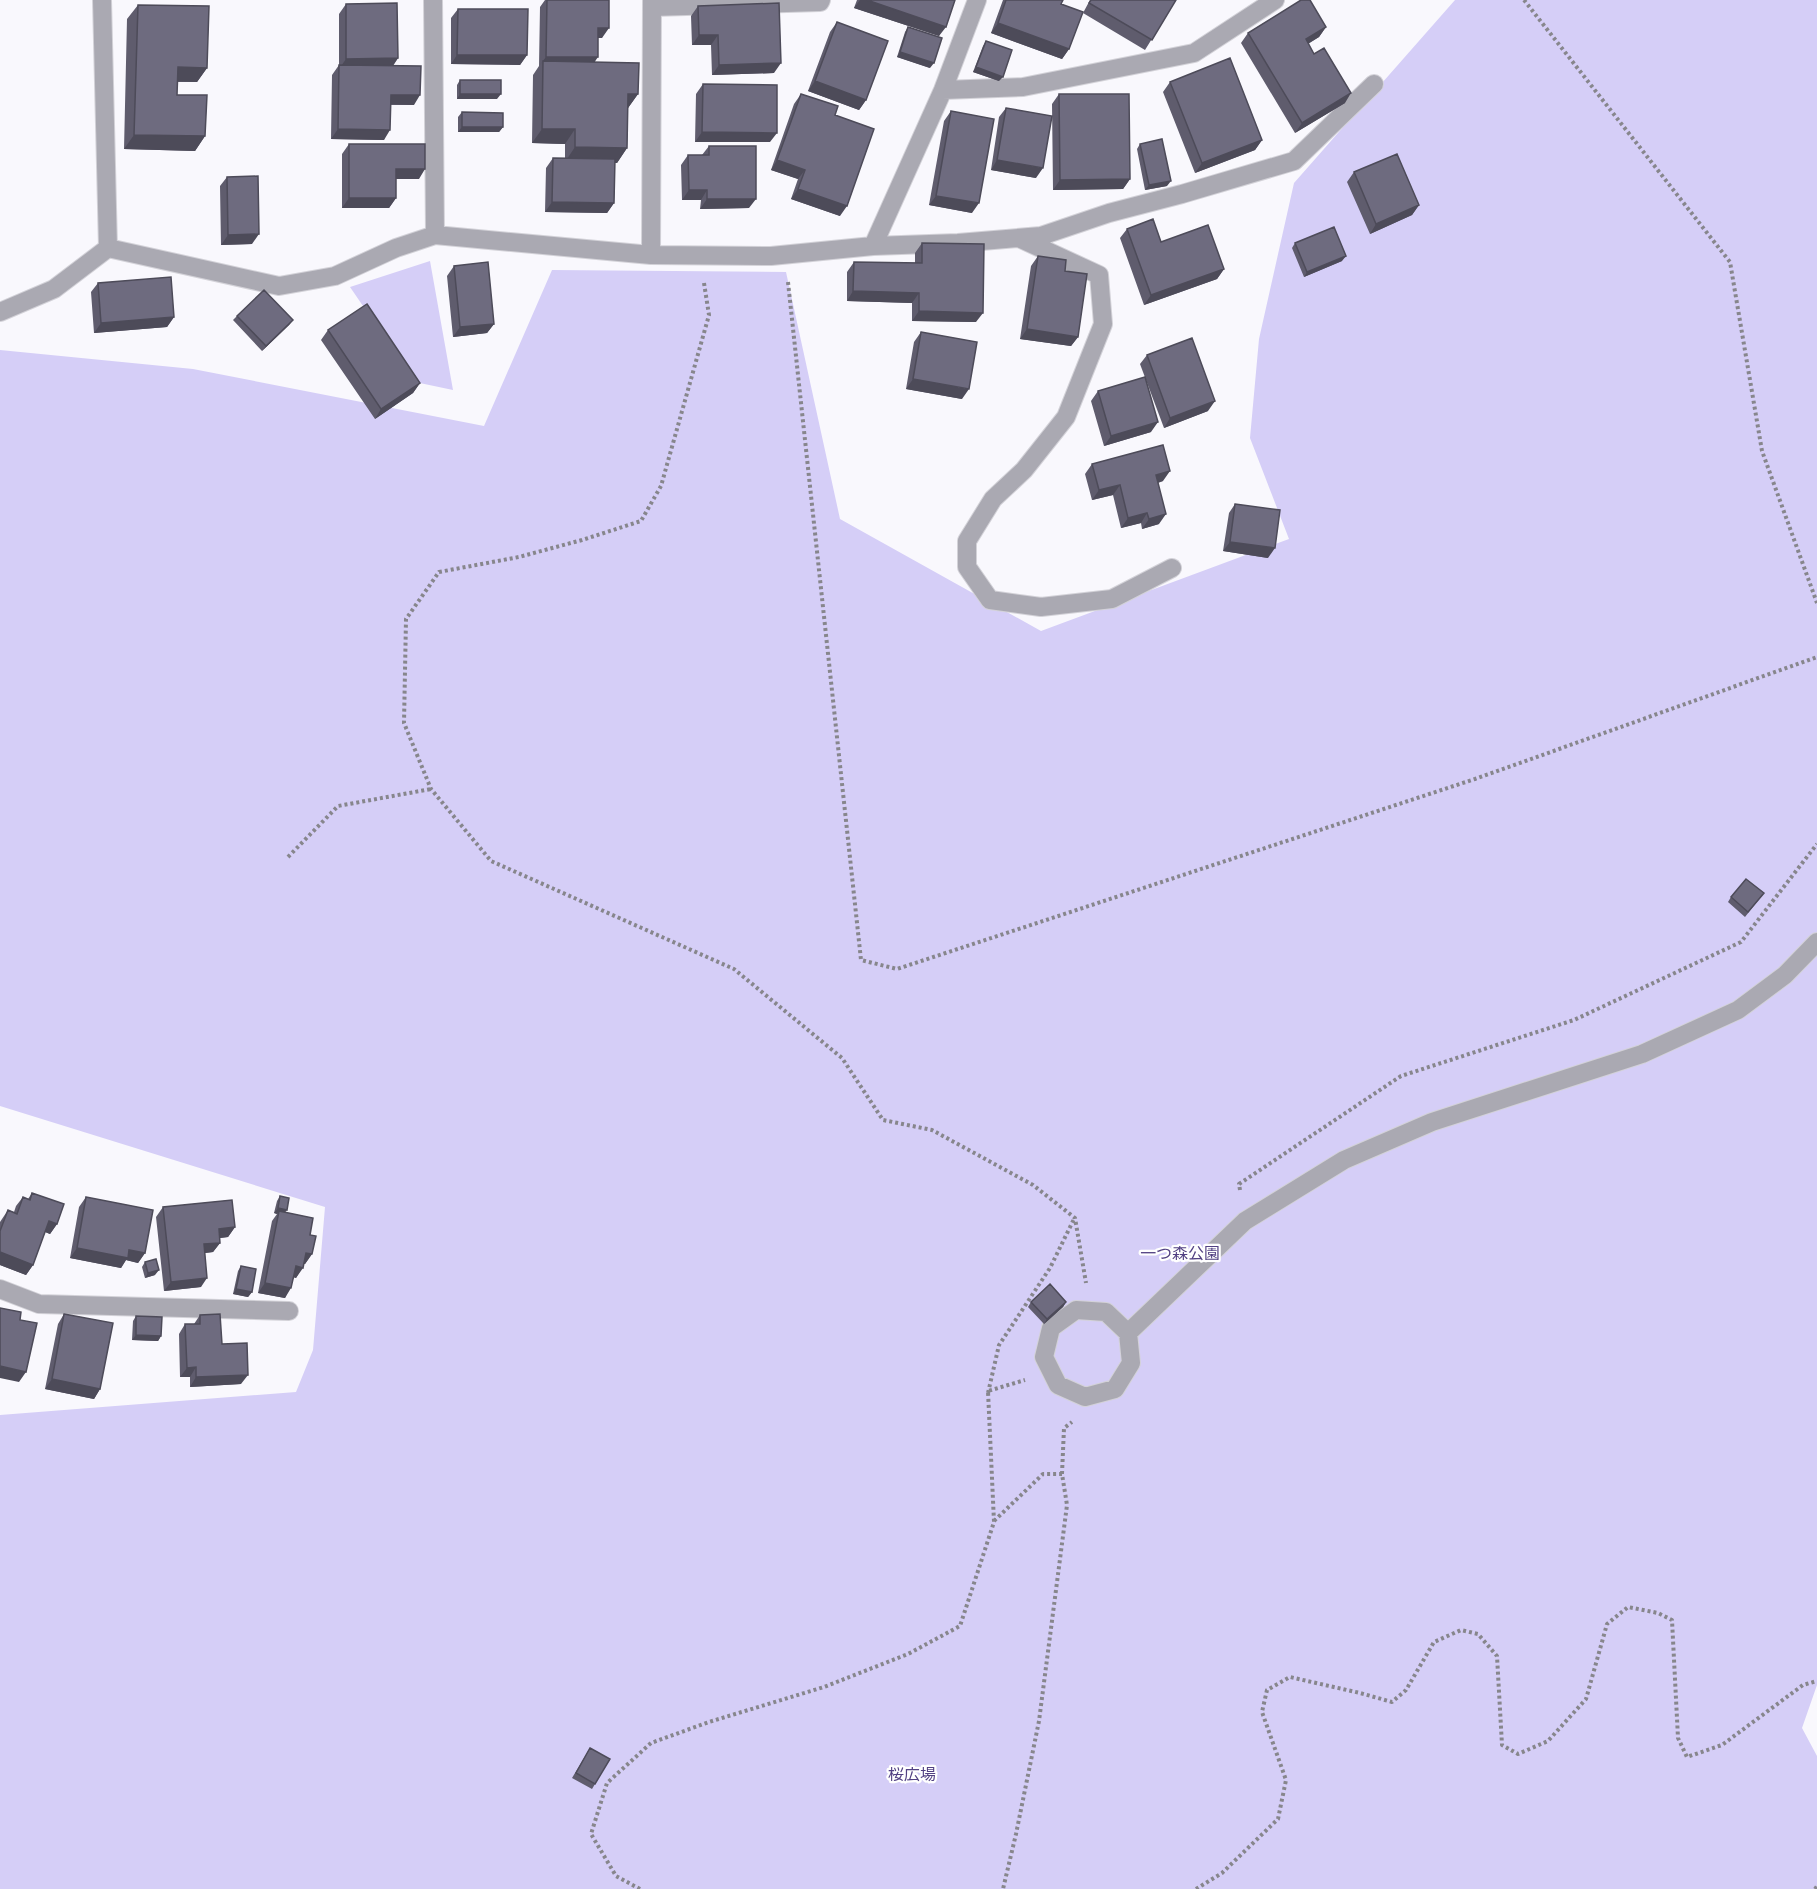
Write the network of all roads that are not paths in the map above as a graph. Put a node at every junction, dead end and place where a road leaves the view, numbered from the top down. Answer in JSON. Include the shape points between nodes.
{"nodes":[{"id":1,"x":102,"y":0,"type":"edge"},
{"id":2,"x":433,"y":0,"type":"edge"},
{"id":3,"x":821,"y":0,"type":"edge"},
{"id":4,"x":977,"y":0,"type":"edge"},
{"id":5,"x":1275,"y":0,"type":"edge"},
{"id":6,"x":652,"y":4,"type":"edge"},
{"id":7,"x":1374,"y":84,"type":"dead end"},
{"id":8,"x":942,"y":90,"type":"junction"},
{"id":9,"x":435,"y":235,"type":"junction"},
{"id":10,"x":1019,"y":238,"type":"junction"},
{"id":11,"x":873,"y":246,"type":"junction"},
{"id":12,"x":108,"y":248,"type":"junction"},
{"id":13,"x":651,"y":255,"type":"junction"},
{"id":14,"x":0,"y":312,"type":"edge"},
{"id":15,"x":1172,"y":568,"type":"dead end"},
{"id":16,"x":1817,"y":942,"type":"edge"},
{"id":17,"x":0,"y":1289,"type":"edge"},
{"id":18,"x":289,"y":1311,"type":"dead end"},
{"id":19,"x":1128,"y":1333,"type":"junction"}],
"edges":[{"from":1,"to":12,"type":"street"},
{"from":2,"to":9,"type":"street"},
{"from":3,"to":6,"type":"street"},
{"from":4,"to":8,"type":"street"},
{"from":5,"to":8,"type":"street","via":[[1194,53],[1023,87]]},
{"from":6,"to":13,"type":"street"},
{"from":7,"to":10,"type":"street","via":[[1294,161],[1041,236]]},
{"from":8,"to":11,"type":"street"},
{"from":9,"to":12,"type":"street","via":[[335,276],[279,286]]},
{"from":9,"to":13,"type":"street"},
{"from":10,"to":11,"type":"street"},
{"from":10,"to":15,"type":"street","via":[[1099,275],[1103,324],[1066,417],[1024,470],[993,499],[967,541],[967,567],[990,600],[1041,607],[1112,599]]},
{"from":11,"to":13,"type":"street","via":[[785,255]]},
{"from":12,"to":14,"type":"street","via":[[54,289]]},
{"from":16,"to":19,"type":"street","via":[[1785,975],[1738,1010],[1642,1054],[1432,1122],[1344,1160],[1245,1221]]},
{"from":17,"to":18,"type":"street","via":[[39,1304]]},
{"from":19,"to":19,"type":"street","via":[[1106,1312],[1076,1310],[1052,1328],[1044,1358],[1058,1385],[1085,1397],[1115,1389],[1131,1363]]}]}
